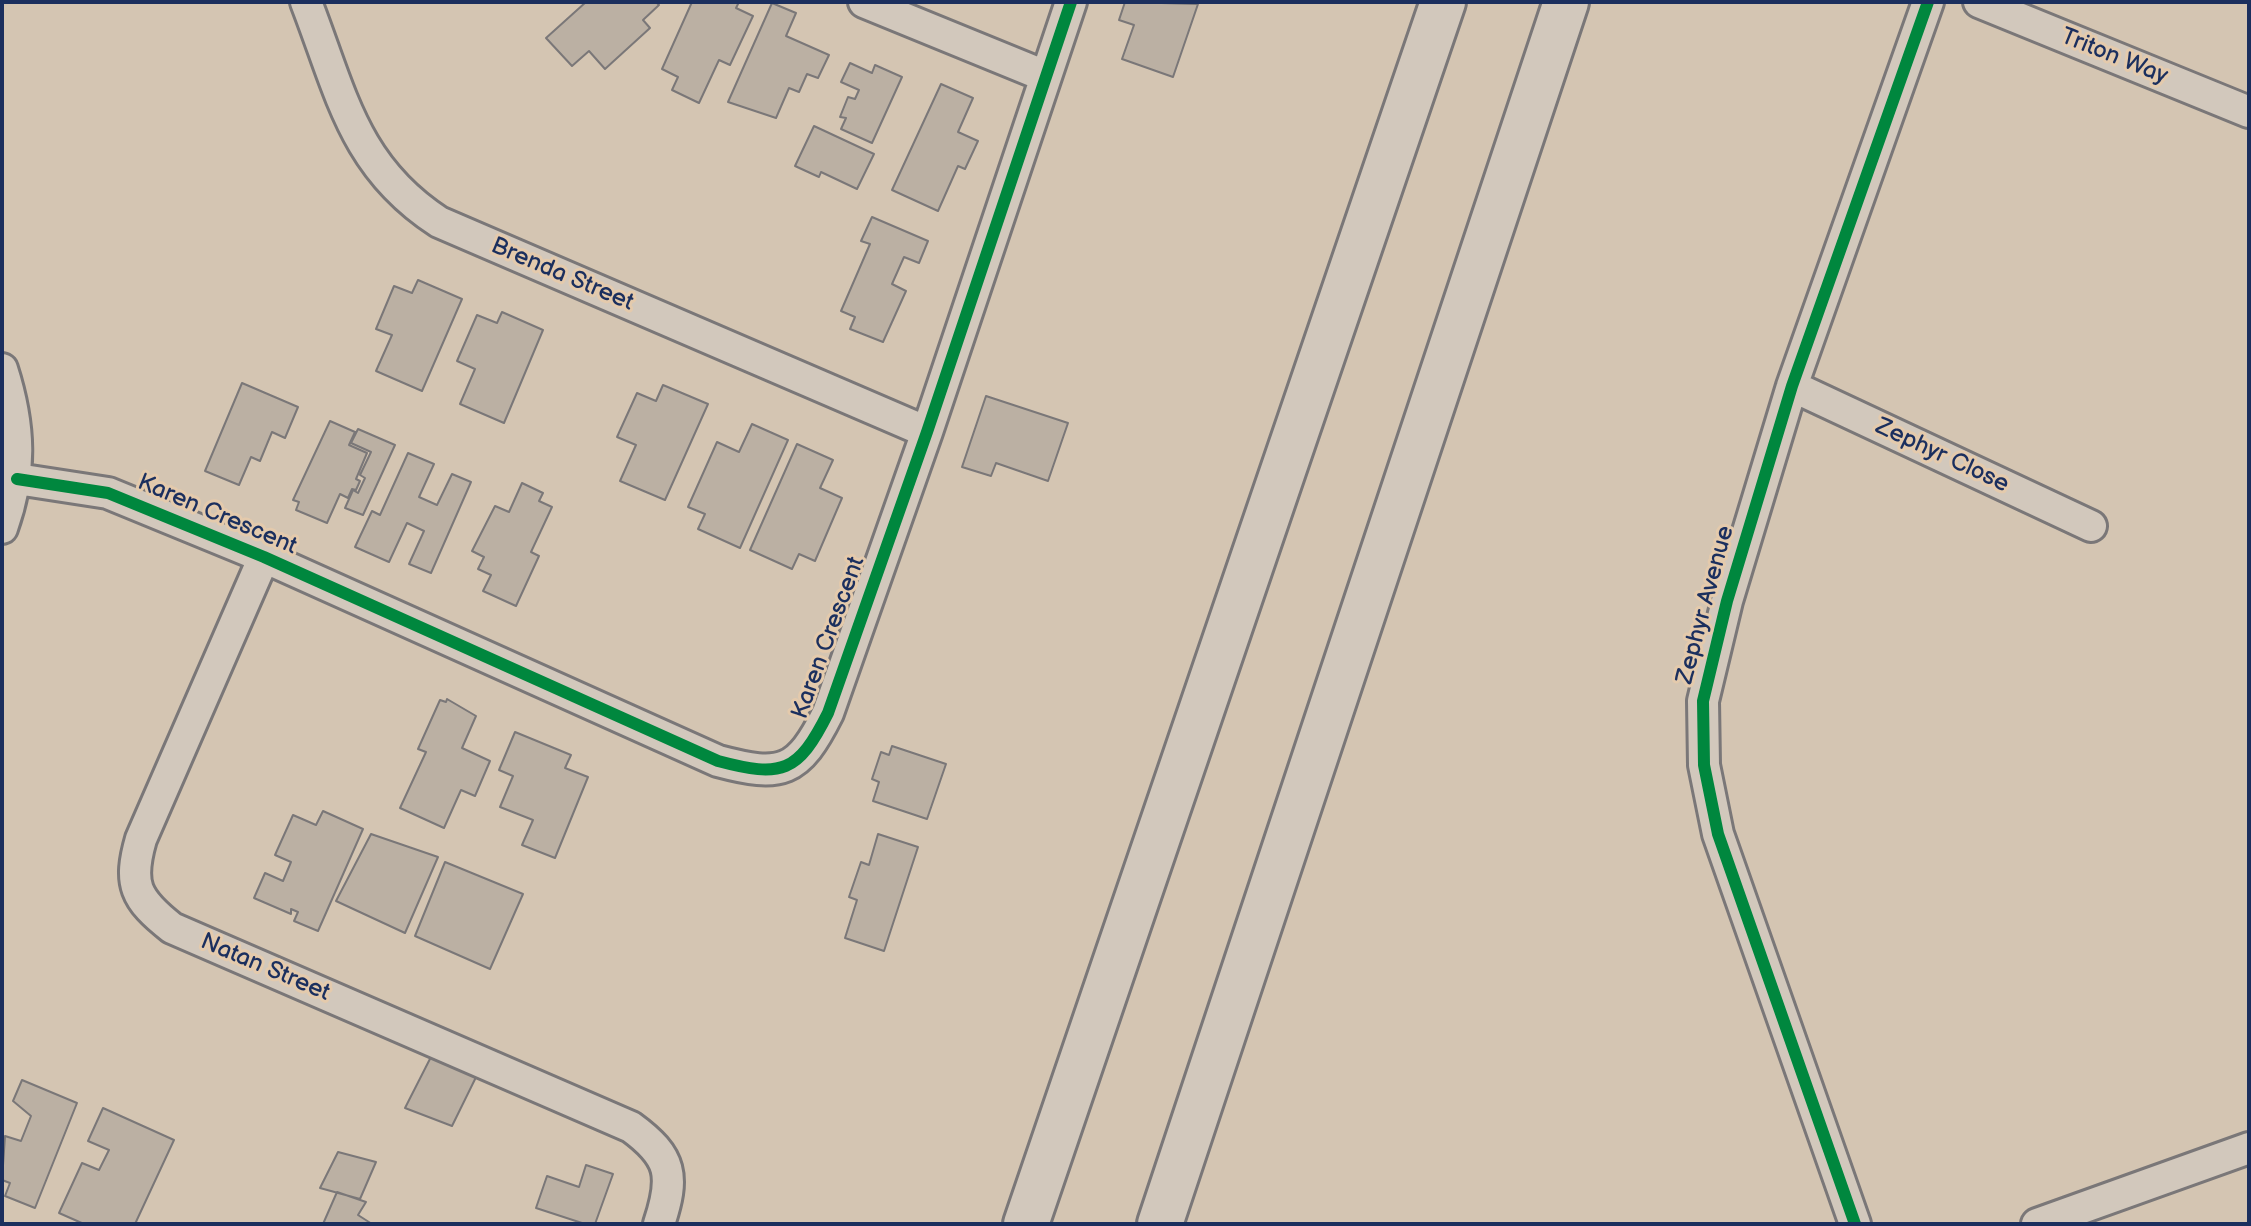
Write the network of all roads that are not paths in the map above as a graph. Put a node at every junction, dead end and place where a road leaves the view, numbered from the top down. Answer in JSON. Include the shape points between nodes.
{"nodes":[{"id":1,"x":306,"y":2,"type":"edge"},
{"id":2,"x":864,"y":2,"type":"edge"},
{"id":3,"x":1071,"y":2,"type":"edge"},
{"id":4,"x":1443,"y":2,"type":"edge"},
{"id":5,"x":1566,"y":2,"type":"edge"},
{"id":6,"x":1928,"y":2,"type":"edge"},
{"id":7,"x":1979,"y":2,"type":"edge"},
{"id":8,"x":1045,"y":76,"type":"junction"},
{"id":9,"x":2249,"y":112,"type":"edge"},
{"id":10,"x":2,"y":369,"type":"edge"},
{"id":11,"x":1792,"y":386,"type":"junction"},
{"id":12,"x":927,"y":432,"type":"junction"},
{"id":13,"x":17,"y":479,"type":"junction"},
{"id":14,"x":2091,"y":526,"type":"dead end"},
{"id":15,"x":2,"y":528,"type":"edge"},
{"id":16,"x":264,"y":557,"type":"junction"},
{"id":17,"x":2249,"y":1148,"type":"edge"},
{"id":18,"x":659,"y":1224,"type":"edge"},
{"id":19,"x":1026,"y":1224,"type":"edge"},
{"id":20,"x":1160,"y":1224,"type":"edge"},
{"id":21,"x":1855,"y":1224,"type":"edge"},
{"id":22,"x":2037,"y":1224,"type":"edge"}],
"edges":[{"from":1,"to":12,"type":"street","name":"Brenda Street","via":[[360,141],[407,201],[439,222]]},
{"from":2,"to":8,"type":"street"},
{"from":3,"to":8,"type":"street","name":"Karen Crescent"},
{"from":4,"to":19,"type":"highway"},
{"from":5,"to":20,"type":"highway"},
{"from":6,"to":11,"type":"street","name":"Zephyr Avenue"},
{"from":7,"to":9,"type":"street","name":"Triton Way"},
{"from":8,"to":12,"type":"street","name":"Karen Crescent"},
{"from":10,"to":13,"type":"street","via":[[15,424]]},
{"from":11,"to":14,"type":"street","name":"Zephyr Close"},
{"from":11,"to":21,"type":"street","name":"Zephyr Avenue","via":[[1708,669],[1701,735],[1718,834]]},
{"from":12,"to":16,"type":"street","name":"Karen Crescent","via":[[828,713],[811,747],[787,767],[755,771],[718,761]]},
{"from":13,"to":15,"type":"street"},
{"from":13,"to":16,"type":"street","name":"Karen Crescent","via":[[108,493]]},
{"from":16,"to":18,"type":"street","name":"Natan Street","via":[[141,839],[134,881],[141,900],[172,928],[631,1127],[664,1157],[669,1179]]},
{"from":17,"to":22,"type":"street"}]}
